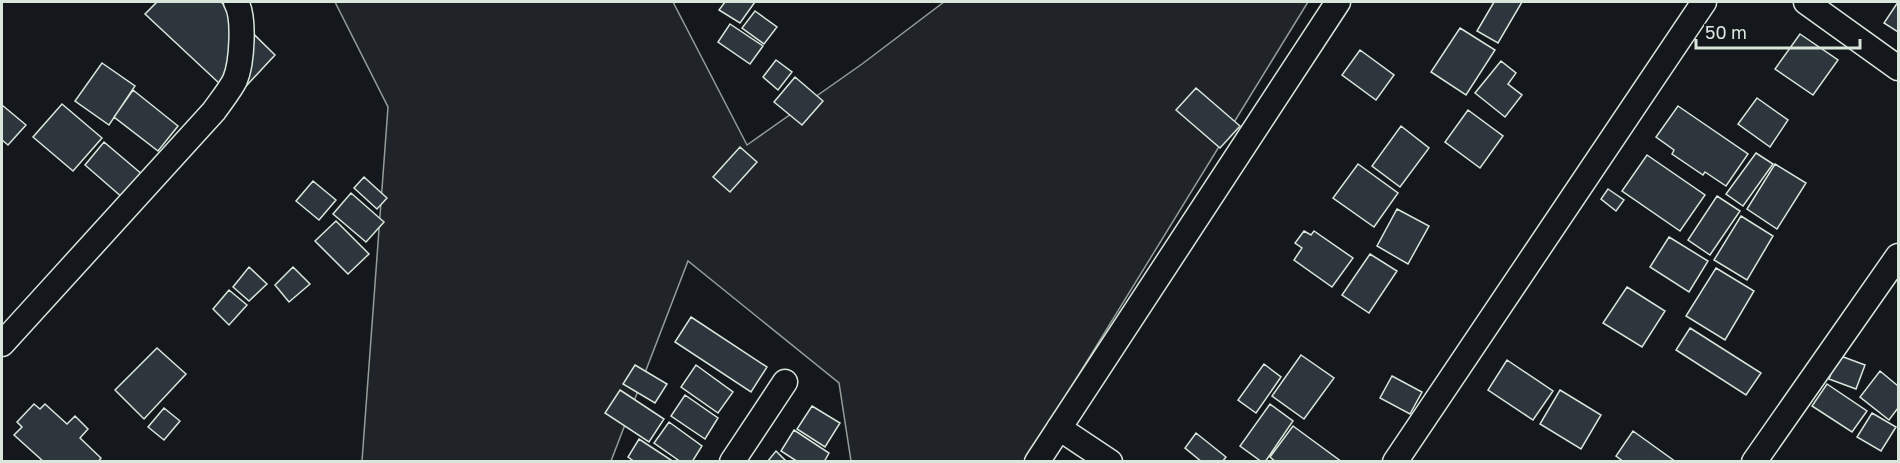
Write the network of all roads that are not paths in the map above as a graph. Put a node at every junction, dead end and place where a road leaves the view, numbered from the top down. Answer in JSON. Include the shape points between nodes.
{"nodes":[{"id":1,"x":236,"y":2,"type":"edge"},
{"id":2,"x":1338,"y":2,"type":"edge"},
{"id":3,"x":1704,"y":2,"type":"edge"},
{"id":4,"x":1806,"y":2,"type":"edge"},
{"id":5,"x":1899,"y":68,"type":"edge"},
{"id":6,"x":1899,"y":256,"type":"edge"},
{"id":7,"x":2,"y":344,"type":"edge"},
{"id":8,"x":785,"y":382,"type":"dead end"},
{"id":9,"x":1059,"y":428,"type":"junction"},
{"id":10,"x":732,"y":462,"type":"edge"},
{"id":11,"x":1037,"y":462,"type":"edge"},
{"id":12,"x":1110,"y":462,"type":"edge"},
{"id":13,"x":1395,"y":462,"type":"edge"},
{"id":14,"x":1754,"y":462,"type":"edge"}],
"edges":[{"from":1,"to":7,"type":"street","via":[[243,37],[235,79],[214,111]]},
{"from":2,"to":9,"type":"street"},
{"from":3,"to":13,"type":"street"},
{"from":4,"to":5,"type":"street"},
{"from":6,"to":14,"type":"street"},
{"from":8,"to":10,"type":"street"},
{"from":9,"to":11,"type":"street"},
{"from":9,"to":12,"type":"street"}]}
